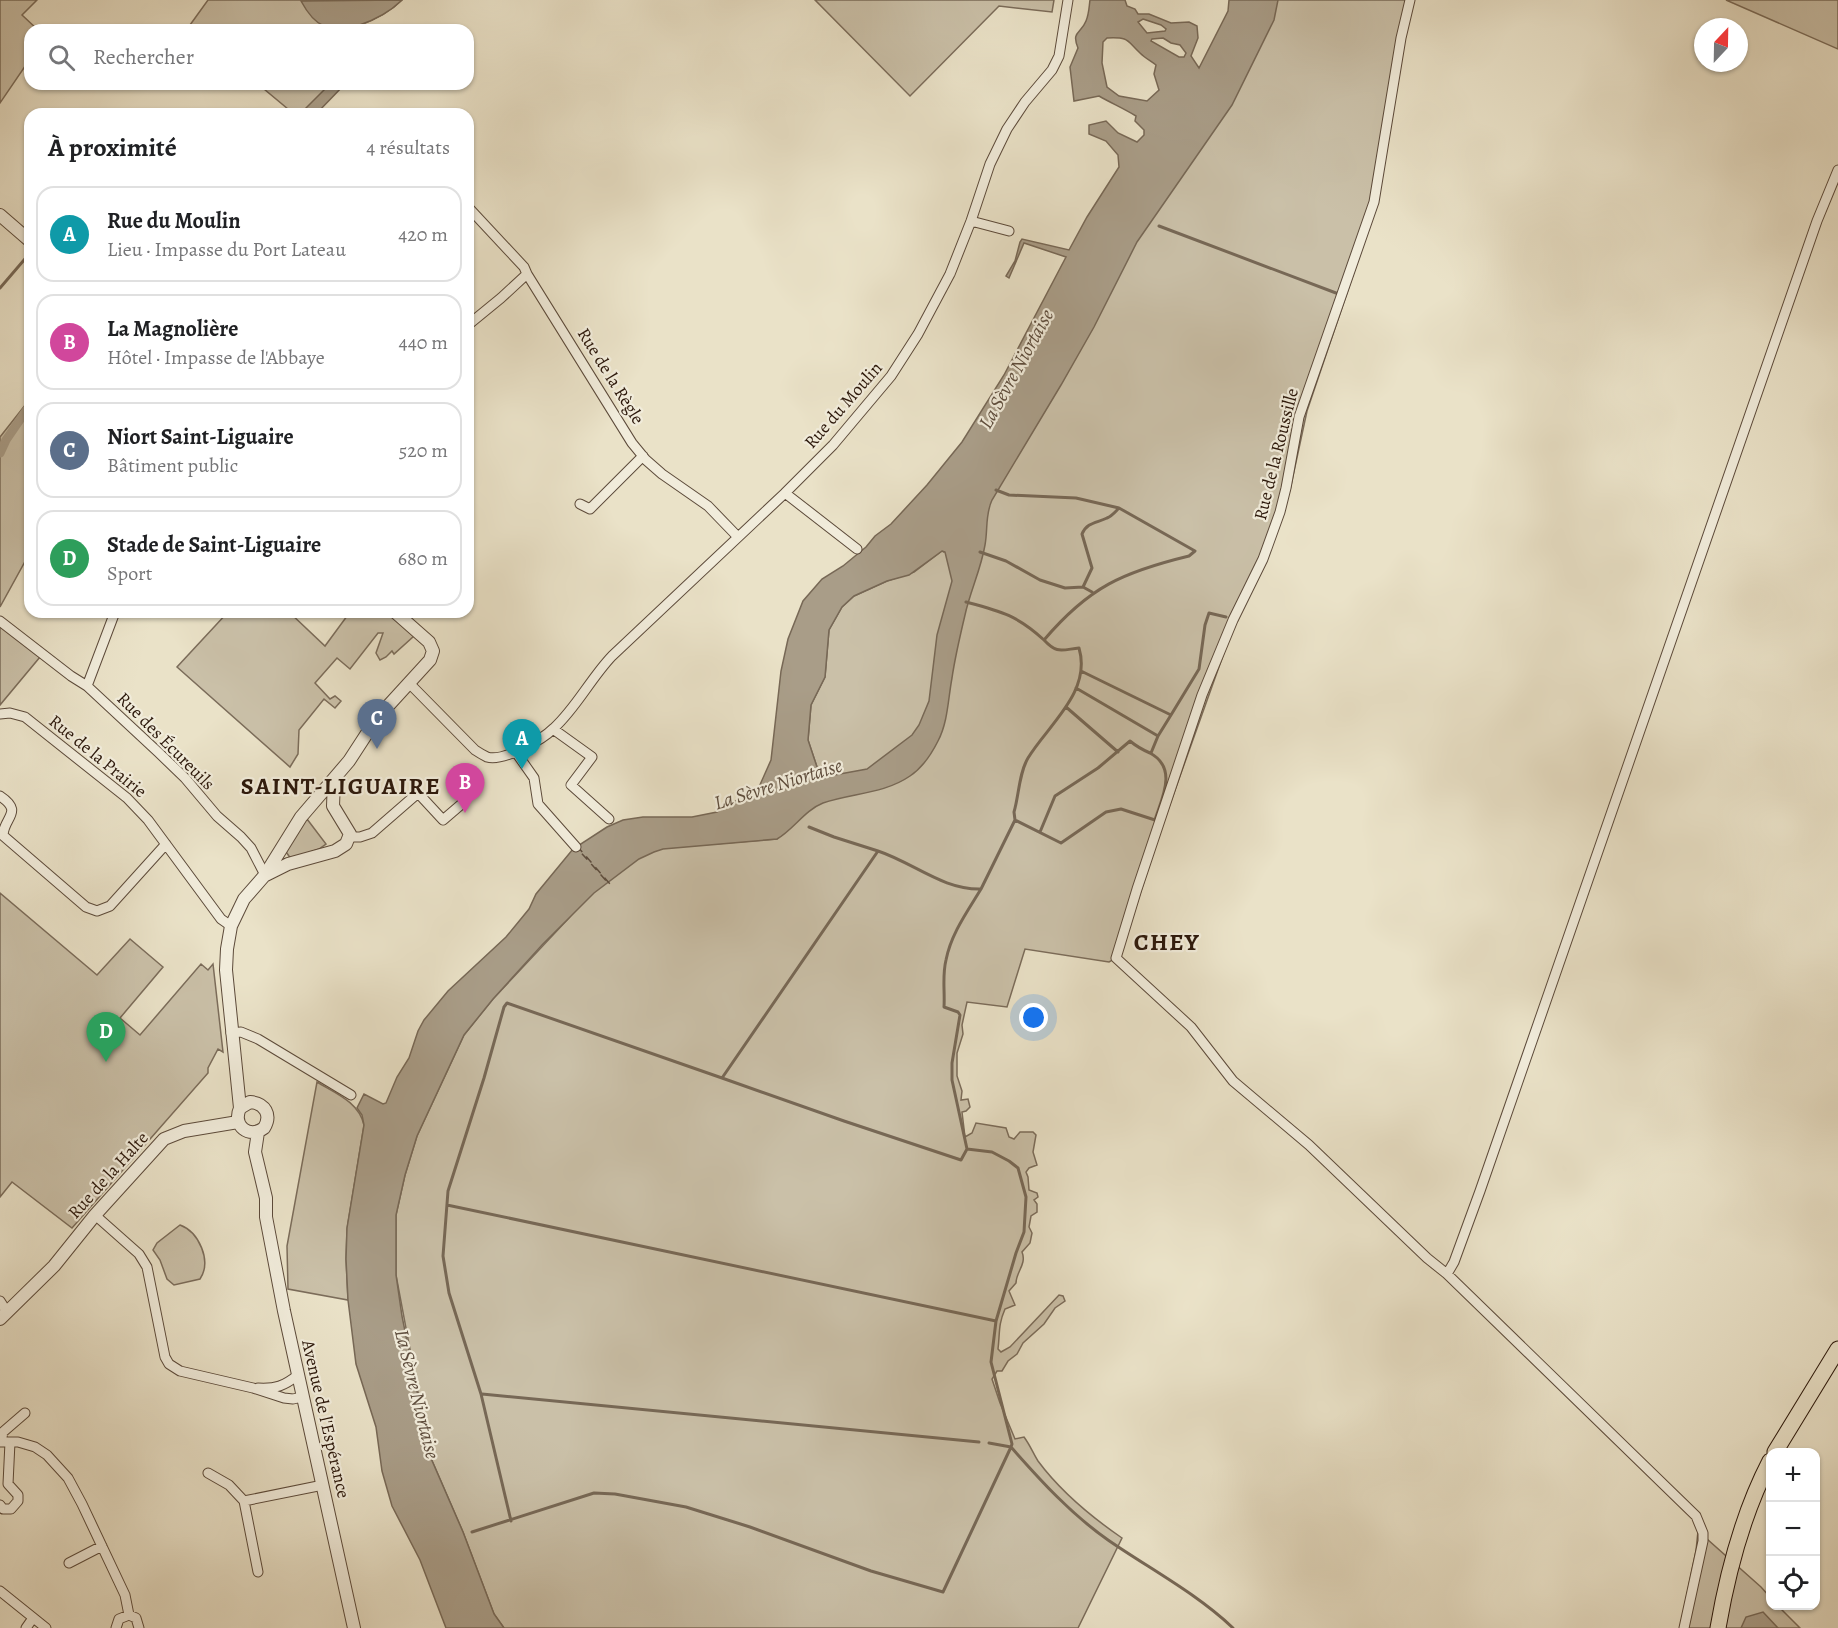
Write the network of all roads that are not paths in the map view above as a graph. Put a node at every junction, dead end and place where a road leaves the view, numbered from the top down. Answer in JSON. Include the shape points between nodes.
{"nodes":[{"id":1,"x":1068,"y":0,"type":"edge"},
{"id":2,"x":1410,"y":0,"type":"edge"},
{"id":3,"x":1838,"y":170,"type":"edge"},
{"id":4,"x":474,"y":213,"type":"edge"},
{"id":5,"x":0,"y":215,"type":"edge"},
{"id":6,"x":971,"y":221,"type":"junction"},
{"id":7,"x":1009,"y":231,"type":"dead end"},
{"id":8,"x":24,"y":236,"type":"edge"},
{"id":9,"x":527,"y":274,"type":"junction"},
{"id":10,"x":474,"y":320,"type":"edge"},
{"id":11,"x":643,"y":456,"type":"junction"},
{"id":12,"x":785,"y":493,"type":"junction"},
{"id":13,"x":580,"y":504,"type":"dead end"},
{"id":14,"x":737,"y":536,"type":"junction"},
{"id":15,"x":857,"y":549,"type":"dead end"},
{"id":16,"x":113,"y":618,"type":"edge"},
{"id":17,"x":402,"y":618,"type":"edge"},
{"id":18,"x":0,"y":621,"type":"edge"},
{"id":19,"x":409,"y":683,"type":"junction"},
{"id":20,"x":87,"y":686,"type":"junction"},
{"id":21,"x":0,"y":714,"type":"edge"},
{"id":22,"x":553,"y":729,"type":"junction"},
{"id":23,"x":515,"y":751,"type":"junction"},
{"id":24,"x":334,"y":780,"type":"junction"},
{"id":25,"x":0,"y":796,"type":"edge"},
{"id":26,"x":315,"y":800,"type":"junction"},
{"id":27,"x":464,"y":802,"type":"dead end"},
{"id":28,"x":333,"y":806,"type":"junction"},
{"id":29,"x":609,"y":819,"type":"dead end"},
{"id":30,"x":2,"y":834,"type":"edge"},
{"id":31,"x":350,"y":837,"type":"junction"},
{"id":32,"x":166,"y":844,"type":"junction"},
{"id":33,"x":576,"y":847,"type":"dead end"},
{"id":34,"x":278,"y":852,"type":"junction"},
{"id":35,"x":288,"y":864,"type":"junction"},
{"id":36,"x":265,"y":875,"type":"junction"},
{"id":37,"x":231,"y":926,"type":"junction"},
{"id":38,"x":231,"y":1033,"type":"junction"},
{"id":39,"x":237,"y":1076,"type":"junction"},
{"id":40,"x":351,"y":1095,"type":"dead end"},
{"id":41,"x":258,"y":1103,"type":"junction"},
{"id":42,"x":240,"y":1108,"type":"junction"},
{"id":43,"x":241,"y":1126,"type":"junction"},
{"id":44,"x":258,"y":1132,"type":"junction"},
{"id":45,"x":95,"y":1215,"type":"junction"},
{"id":46,"x":266,"y":1217,"type":"junction"},
{"id":47,"x":1447,"y":1275,"type":"junction"},
{"id":48,"x":0,"y":1301,"type":"edge"},
{"id":49,"x":4,"y":1315,"type":"edge"},
{"id":50,"x":1838,"y":1349,"type":"edge"},
{"id":51,"x":298,"y":1375,"type":"junction"},
{"id":52,"x":253,"y":1388,"type":"junction"},
{"id":53,"x":302,"y":1397,"type":"junction"},
{"id":54,"x":25,"y":1413,"type":"dead end"},
{"id":55,"x":4,"y":1442,"type":"edge"},
{"id":56,"x":1777,"y":1448,"type":"edge"},
{"id":57,"x":1766,"y":1470,"type":"edge"},
{"id":58,"x":208,"y":1473,"type":"dead end"},
{"id":59,"x":9,"y":1484,"type":"junction"},
{"id":60,"x":323,"y":1485,"type":"junction"},
{"id":61,"x":0,"y":1491,"type":"edge"},
{"id":62,"x":244,"y":1501,"type":"junction"},
{"id":63,"x":0,"y":1505,"type":"edge"},
{"id":64,"x":102,"y":1546,"type":"junction"},
{"id":65,"x":69,"y":1563,"type":"dead end"},
{"id":66,"x":258,"y":1572,"type":"dead end"},
{"id":67,"x":0,"y":1591,"type":"edge"},
{"id":68,"x":129,"y":1615,"type":"junction"},
{"id":69,"x":33,"y":1618,"type":"junction"},
{"id":70,"x":26,"y":1628,"type":"edge"},
{"id":71,"x":46,"y":1628,"type":"edge"},
{"id":72,"x":116,"y":1628,"type":"edge"},
{"id":73,"x":140,"y":1628,"type":"edge"},
{"id":74,"x":354,"y":1628,"type":"edge"},
{"id":75,"x":1684,"y":1628,"type":"edge"},
{"id":76,"x":1718,"y":1628,"type":"edge"}],
"edges":[{"from":1,"to":6,"type":"street","name":"Rue du Moulin","via":[[1059,56],[1007,129],[990,164]]},
{"from":2,"to":47,"type":"street","name":"Rue de la Roussille","via":[[1374,202],[1299,417],[1286,488],[1272,536],[1210,675],[1116,958],[1191,1026],[1233,1081],[1309,1145]]},
{"from":3,"to":47,"type":"street","via":[[1816,222],[1480,1191]]},
{"from":4,"to":9,"type":"street","name":"Rue de la Règle"},
{"from":5,"to":8,"type":"street"},
{"from":6,"to":7,"type":"street"},
{"from":6,"to":12,"type":"street","name":"Rue du Moulin","via":[[950,274],[903,359],[833,445]]},
{"from":9,"to":10,"type":"street"},
{"from":9,"to":11,"type":"street","name":"Rue de la Règle"},
{"from":11,"to":13,"type":"street","via":[[590,509]]},
{"from":11,"to":14,"type":"street","name":"Rue de la Règle","via":[[708,506]]},
{"from":12,"to":14,"type":"street","name":"Rue du Moulin"},
{"from":12,"to":15,"type":"street"},
{"from":14,"to":22,"type":"street","name":"Rue du Moulin","via":[[597,671]]},
{"from":16,"to":20,"type":"street"},
{"from":17,"to":19,"type":"street","via":[[429,642],[433,651]]},
{"from":18,"to":20,"type":"street","name":"Rue des Écureuils"},
{"from":19,"to":23,"type":"street","name":"Rue du Moulin","via":[[475,750],[488,758]]},
{"from":19,"to":24,"type":"street","via":[[377,718]]},
{"from":20,"to":36,"type":"street","name":"Rue des Écureuils","via":[[241,837]]},
{"from":21,"to":32,"type":"street","name":"Rue de la Prairie","via":[[25,717],[107,780],[138,809]]},
{"from":22,"to":23,"type":"street","name":"Rue du Moulin"},
{"from":22,"to":29,"type":"street","via":[[592,757],[571,785]]},
{"from":23,"to":33,"type":"street","via":[[534,778],[538,804]]},
{"from":24,"to":26,"type":"street"},
{"from":24,"to":28,"type":"street"},
{"from":25,"to":30,"type":"street","via":[[12,810]]},
{"from":26,"to":28,"type":"street","via":[[325,800]]},
{"from":26,"to":34,"type":"street"},
{"from":27,"to":31,"type":"street","via":[[443,820],[418,793],[372,833]]},
{"from":28,"to":31,"type":"street"},
{"from":30,"to":32,"type":"street","via":[[86,907],[98,911],[110,906]]},
{"from":31,"to":35,"type":"street","via":[[340,849]]},
{"from":32,"to":37,"type":"street","name":"Rue de la Prairie","via":[[221,919]]},
{"from":34,"to":35,"type":"street","via":[[279,859]]},
{"from":34,"to":36,"type":"street"},
{"from":35,"to":36,"type":"street"},
{"from":36,"to":37,"type":"street","via":[[244,899]]},
{"from":37,"to":38,"type":"street","via":[[226,970]]},
{"from":38,"to":39,"type":"street"},
{"from":38,"to":40,"type":"street","via":[[241,1032],[258,1039]]},
{"from":39,"to":41,"type":"street"},
{"from":39,"to":42,"type":"street"},
{"from":41,"to":42,"type":"street","via":[[246,1103]]},
{"from":41,"to":44,"type":"street","via":[[268,1118]]},
{"from":42,"to":43,"type":"street","via":[[237,1115]]},
{"from":43,"to":44,"type":"street","via":[[250,1133]]},
{"from":43,"to":45,"type":"street","name":"Rue de la Halte","via":[[184,1131],[164,1139]]},
{"from":43,"to":46,"type":"street","name":"Avenue de l'Espérance"},
{"from":44,"to":46,"type":"street","name":"Avenue de l'Espérance","via":[[255,1152],[266,1198]]},
{"from":45,"to":49,"type":"street","name":"Rue de la Halte","via":[[54,1266]]},
{"from":45,"to":52,"type":"street","via":[[140,1254],[147,1267],[169,1364],[180,1371]]},
{"from":46,"to":51,"type":"street","name":"Avenue de l'Espérance"},
{"from":47,"to":75,"type":"street","via":[[1696,1516],[1703,1541]]},
{"from":48,"to":49,"type":"street"},
{"from":50,"to":56,"type":"main road"},
{"from":51,"to":52,"type":"street","via":[[285,1385]]},
{"from":51,"to":53,"type":"street","name":"Avenue de l'Espérance"},
{"from":52,"to":53,"type":"street","via":[[284,1398]]},
{"from":53,"to":60,"type":"street","name":"Avenue de l'Espérance"},
{"from":54,"to":55,"type":"street","via":[[3,1432]]},
{"from":55,"to":59,"type":"street"},
{"from":55,"to":64,"type":"street","via":[[26,1444],[42,1451],[68,1478]]},
{"from":57,"to":76,"type":"main road","via":[[1735,1549]]},
{"from":58,"to":62,"type":"street","via":[[229,1485]]},
{"from":59,"to":61,"type":"street"},
{"from":59,"to":63,"type":"street","via":[[18,1501],[11,1509]]},
{"from":60,"to":62,"type":"street"},
{"from":60,"to":74,"type":"street","name":"Avenue de l'Espérance"},
{"from":62,"to":66,"type":"street"},
{"from":64,"to":65,"type":"street"},
{"from":64,"to":68,"type":"street","via":[[125,1595]]},
{"from":67,"to":69,"type":"street"},
{"from":68,"to":72,"type":"street","via":[[119,1619]]},
{"from":68,"to":73,"type":"street","via":[[136,1618]]},
{"from":69,"to":70,"type":"street"},
{"from":69,"to":71,"type":"street"}]}
